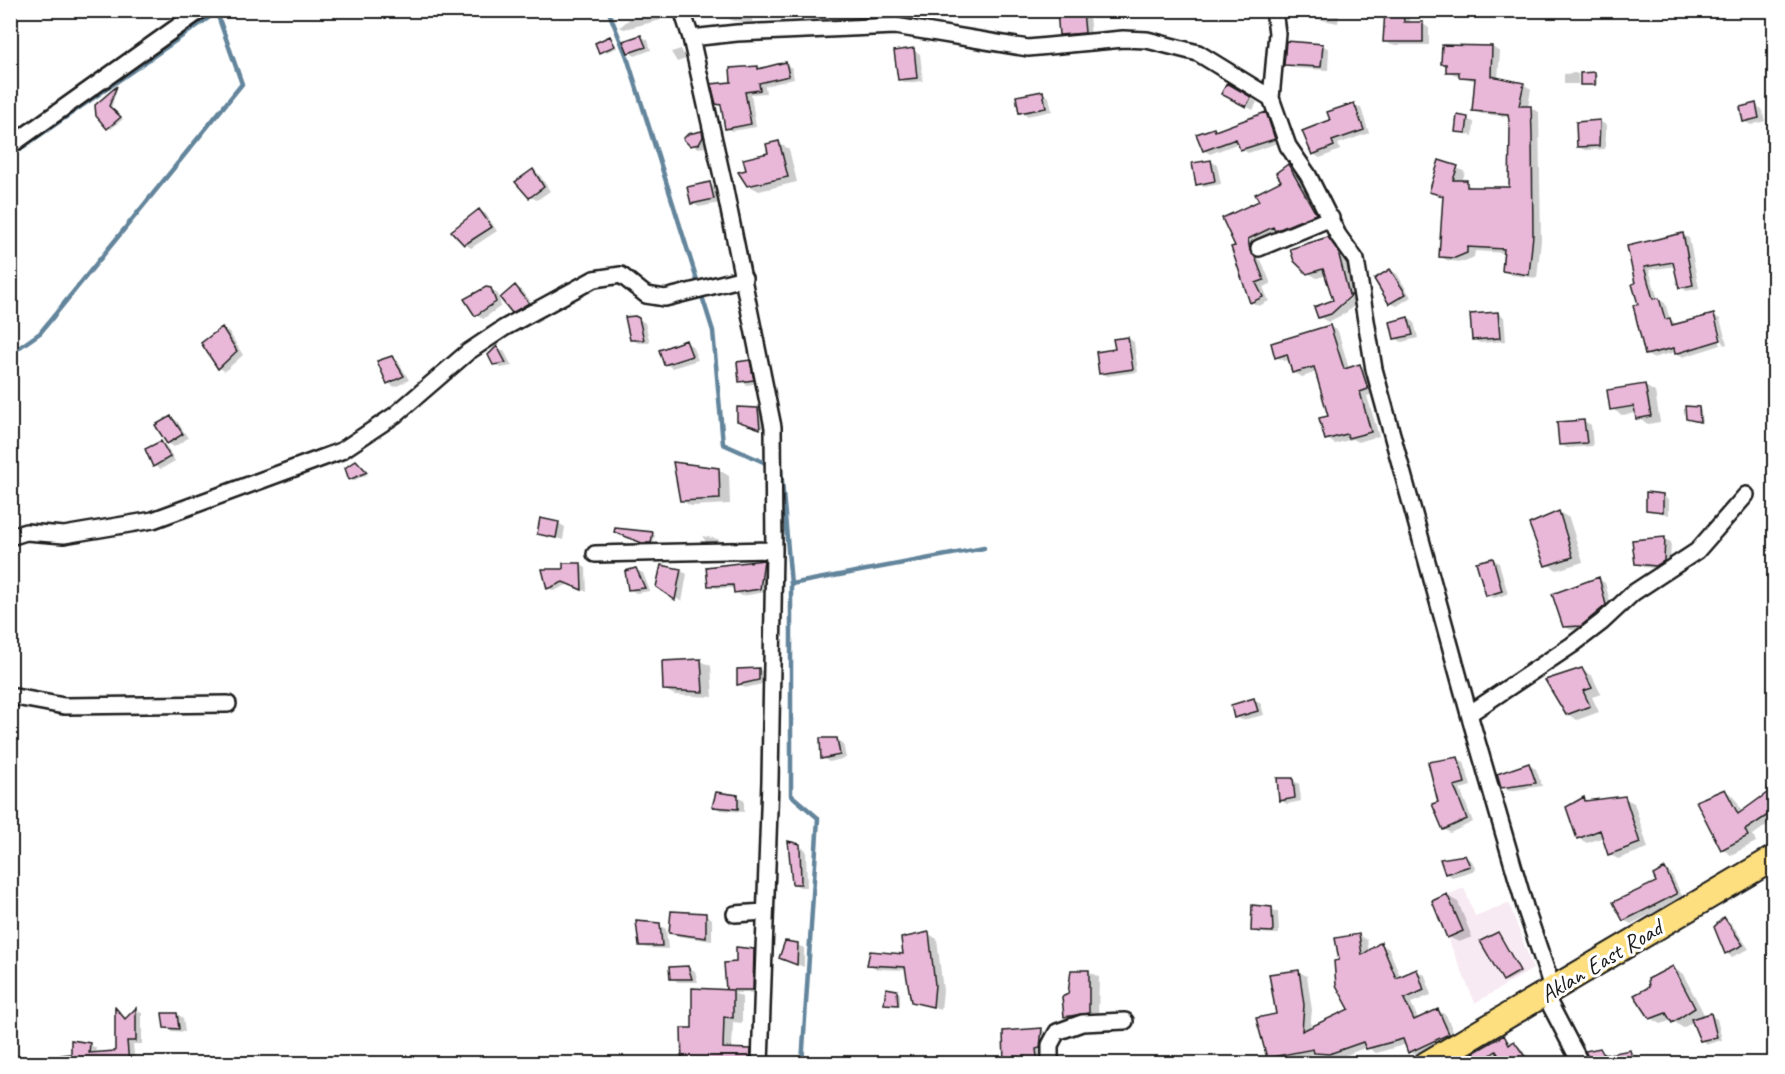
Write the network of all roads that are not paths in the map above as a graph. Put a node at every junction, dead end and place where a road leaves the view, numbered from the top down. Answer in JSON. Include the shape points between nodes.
{"nodes":[{"id":1,"x":201,"y":10,"type":"edge"},
{"id":2,"x":682,"y":10,"type":"edge"},
{"id":3,"x":1274,"y":10,"type":"edge"},
{"id":4,"x":692,"y":38,"type":"junction"},
{"id":5,"x":1271,"y":98,"type":"junction"},
{"id":6,"x":10,"y":146,"type":"edge"},
{"id":7,"x":1331,"y":218,"type":"junction"},
{"id":8,"x":1259,"y":248,"type":"dead end"},
{"id":9,"x":744,"y":278,"type":"junction"},
{"id":10,"x":1746,"y":495,"type":"dead end"},
{"id":11,"x":10,"y":537,"type":"edge"},
{"id":12,"x":774,"y":550,"type":"junction"},
{"id":13,"x":594,"y":554,"type":"dead end"},
{"id":14,"x":10,"y":696,"type":"edge"},
{"id":15,"x":228,"y":704,"type":"dead end"},
{"id":16,"x":1468,"y":714,"type":"junction"},
{"id":17,"x":1774,"y":858,"type":"edge"},
{"id":18,"x":764,"y":912,"type":"junction"},
{"id":19,"x":735,"y":914,"type":"dead end"},
{"id":20,"x":1549,"y":993,"type":"junction"},
{"id":21,"x":1125,"y":1021,"type":"dead end"},
{"id":22,"x":760,"y":1064,"type":"edge"},
{"id":23,"x":1050,"y":1064,"type":"edge"},
{"id":24,"x":1426,"y":1064,"type":"edge"},
{"id":25,"x":1581,"y":1064,"type":"edge"}],
"edges":[{"from":1,"to":6,"type":"street"},
{"from":2,"to":4,"type":"street"},
{"from":3,"to":5,"type":"street","via":[[1277,33]]},
{"from":4,"to":5,"type":"street","via":[[895,26],[1029,48],[1147,40],[1198,53]]},
{"from":4,"to":9,"type":"street"},
{"from":5,"to":7,"type":"street","via":[[1288,146]]},
{"from":7,"to":8,"type":"street"},
{"from":7,"to":16,"type":"street","via":[[1356,260],[1374,369]]},
{"from":9,"to":11,"type":"street","via":[[665,298],[646,296],[621,276],[594,279],[468,352],[395,416],[341,451],[153,520],[64,535],[26,532]]},
{"from":9,"to":12,"type":"street","via":[[773,427]]},
{"from":10,"to":16,"type":"street","via":[[1697,551],[1633,593],[1572,645]]},
{"from":12,"to":13,"type":"street"},
{"from":12,"to":18,"type":"street"},
{"from":14,"to":15,"type":"street","via":[[64,706]]},
{"from":16,"to":20,"type":"street"},
{"from":17,"to":20,"type":"main road","name":"Aklan East Road"},
{"from":18,"to":19,"type":"street"},
{"from":18,"to":22,"type":"street"},
{"from":20,"to":24,"type":"main road","name":"Aklan East Road"},
{"from":20,"to":25,"type":"street"},
{"from":21,"to":23,"type":"street","via":[[1082,1023],[1057,1032],[1050,1045]]}]}
